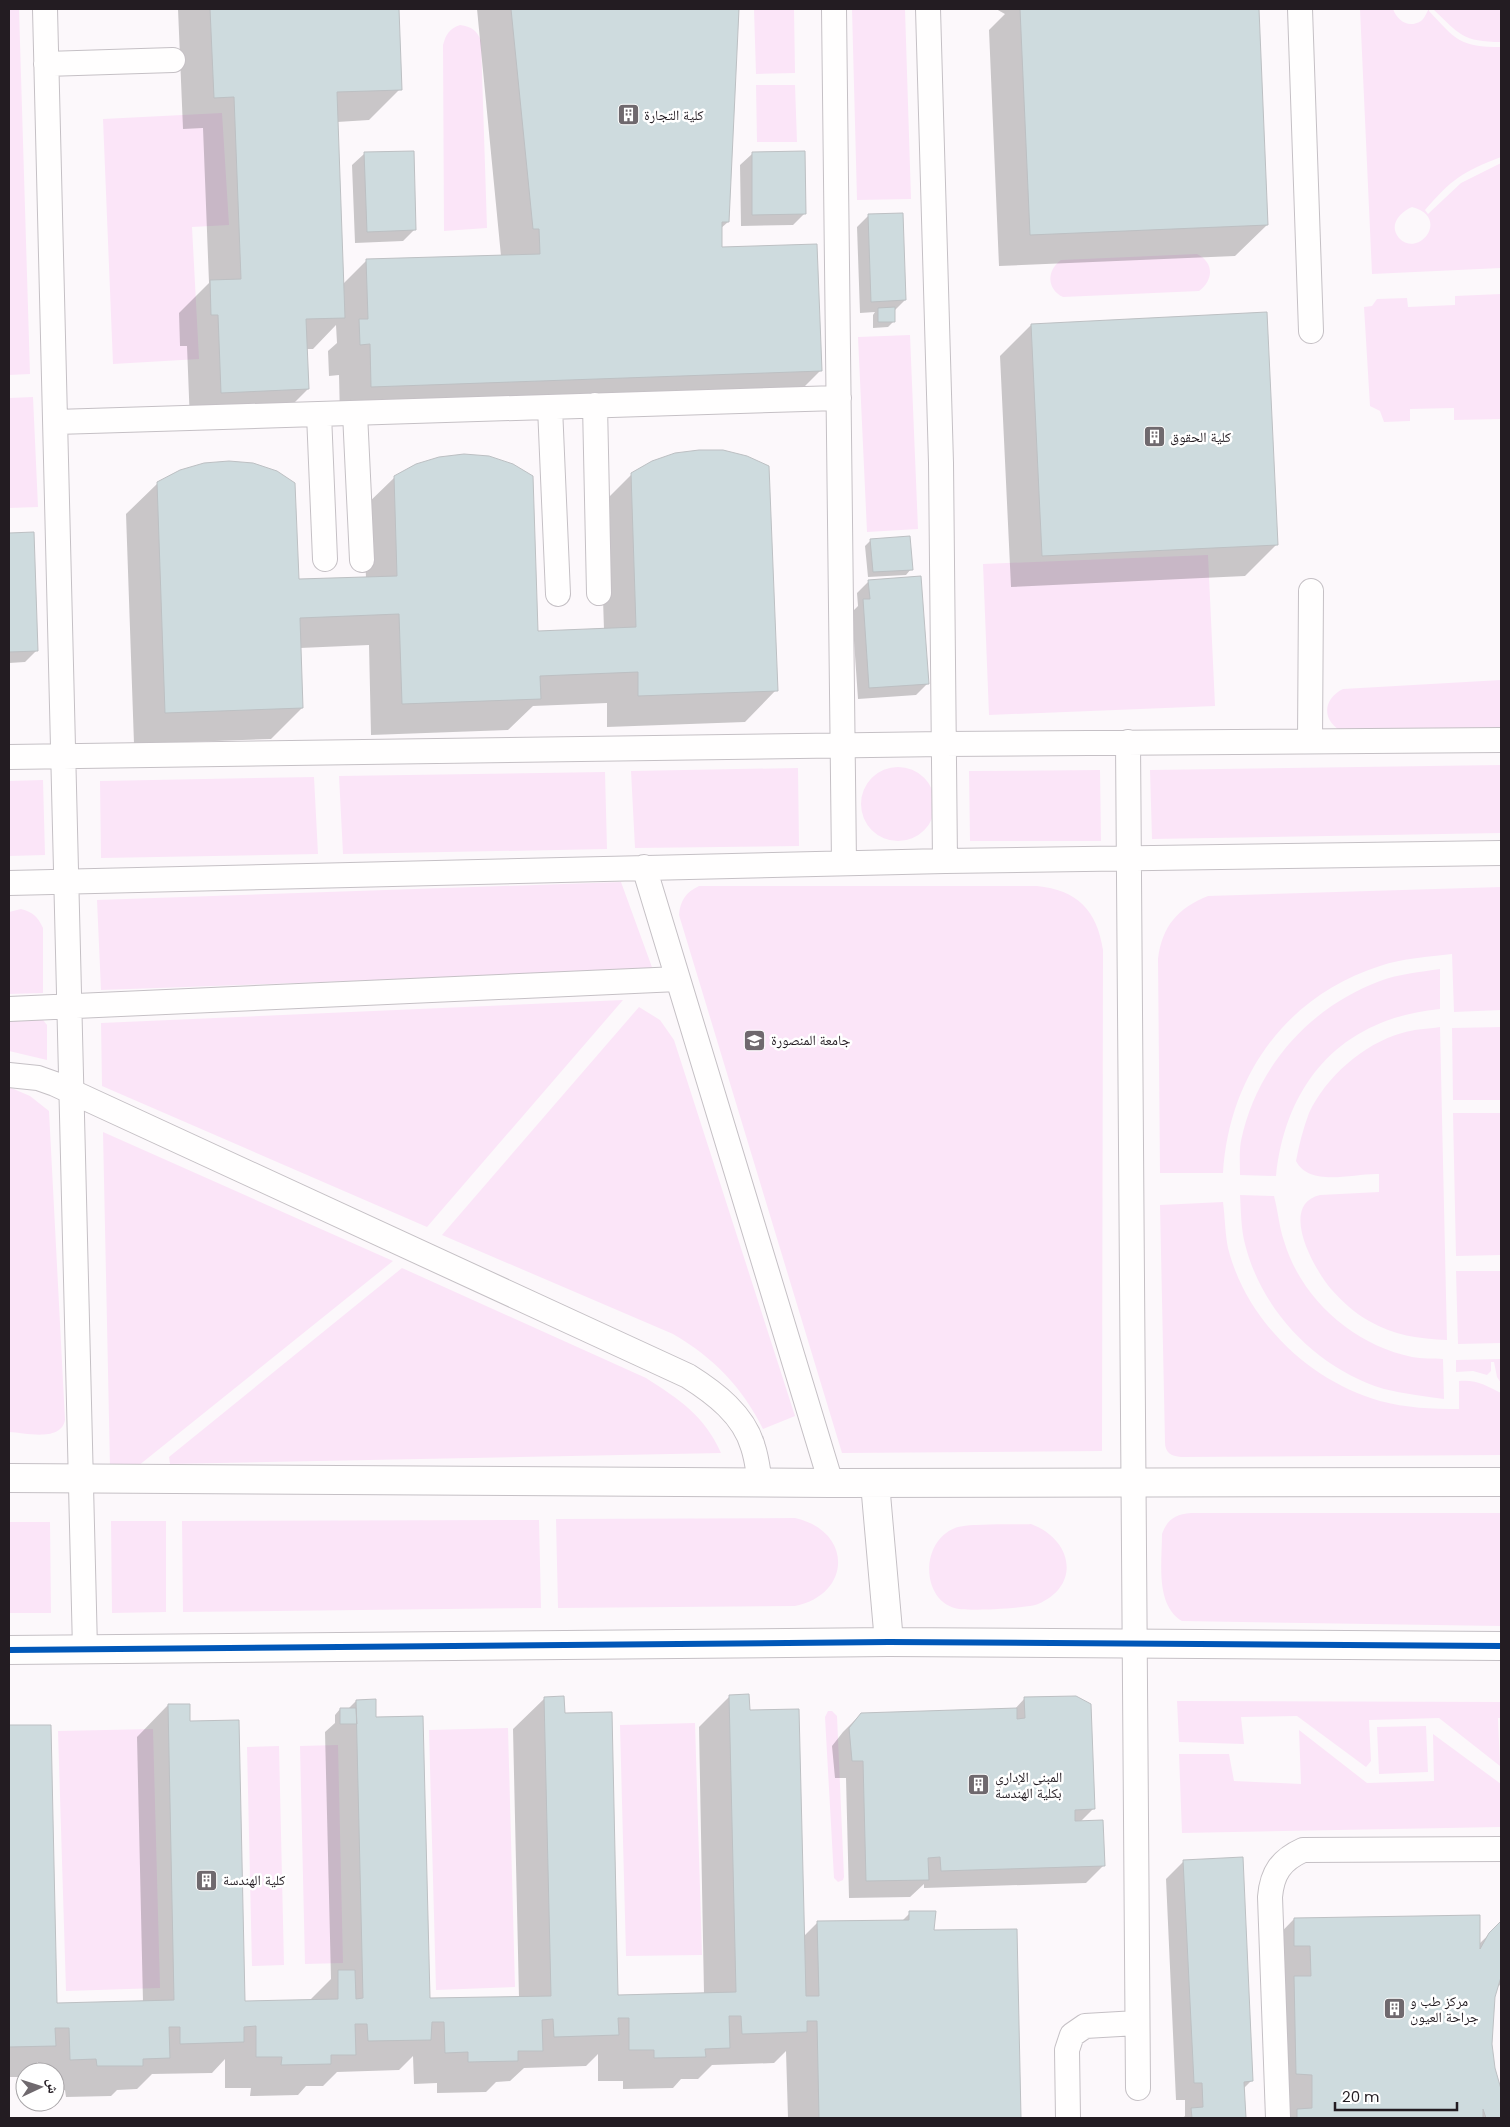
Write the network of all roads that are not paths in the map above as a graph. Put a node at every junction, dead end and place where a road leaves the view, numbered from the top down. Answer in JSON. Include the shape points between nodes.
{"nodes":[{"id":1,"x":45,"y":9,"type":"edge"},
{"id":2,"x":834,"y":9,"type":"edge"},
{"id":3,"x":928,"y":9,"type":"edge"},
{"id":4,"x":1300,"y":9,"type":"edge"},
{"id":5,"x":173,"y":60,"type":"dead end"},
{"id":6,"x":46,"y":64,"type":"junction"},
{"id":7,"x":1311,"y":331,"type":"dead end"},
{"id":8,"x":839,"y":398,"type":"junction"},
{"id":9,"x":595,"y":405,"type":"junction"},
{"id":10,"x":550,"y":407,"type":"junction"},
{"id":11,"x":355,"y":413,"type":"junction"},
{"id":12,"x":319,"y":414,"type":"junction"},
{"id":13,"x":56,"y":422,"type":"junction"},
{"id":14,"x":325,"y":559,"type":"dead end"},
{"id":15,"x":362,"y":560,"type":"dead end"},
{"id":16,"x":1311,"y":591,"type":"dead end"},
{"id":17,"x":599,"y":593,"type":"dead end"},
{"id":18,"x":558,"y":594,"type":"dead end"},
{"id":19,"x":1501,"y":740,"type":"edge"},
{"id":20,"x":1128,"y":742,"type":"junction"},
{"id":21,"x":1310,"y":742,"type":"junction"},
{"id":22,"x":944,"y":744,"type":"junction"},
{"id":23,"x":843,"y":745,"type":"junction"},
{"id":24,"x":64,"y":756,"type":"junction"},
{"id":25,"x":9,"y":757,"type":"edge"},
{"id":26,"x":1501,"y":853,"type":"edge"},
{"id":27,"x":1128,"y":858,"type":"junction"},
{"id":28,"x":945,"y":861,"type":"junction"},
{"id":29,"x":844,"y":863,"type":"junction"},
{"id":30,"x":644,"y":867,"type":"junction"},
{"id":31,"x":67,"y":881,"type":"junction"},
{"id":32,"x":9,"y":883,"type":"edge"},
{"id":33,"x":678,"y":979,"type":"junction"},
{"id":34,"x":70,"y":1006,"type":"junction"},
{"id":35,"x":9,"y":1009,"type":"edge"},
{"id":36,"x":9,"y":1075,"type":"edge"},
{"id":37,"x":70,"y":1093,"type":"junction"},
{"id":38,"x":9,"y":1478,"type":"edge"},
{"id":39,"x":80,"y":1479,"type":"junction"},
{"id":40,"x":760,"y":1482,"type":"junction"},
{"id":41,"x":1501,"y":1482,"type":"edge"},
{"id":42,"x":831,"y":1483,"type":"junction"},
{"id":43,"x":875,"y":1483,"type":"junction"},
{"id":44,"x":1133,"y":1483,"type":"junction"},
{"id":45,"x":889,"y":1642,"type":"junction"},
{"id":46,"x":1134,"y":1644,"type":"junction"},
{"id":47,"x":1501,"y":1646,"type":"edge"},
{"id":48,"x":85,"y":1649,"type":"junction"},
{"id":49,"x":9,"y":1650,"type":"edge"},
{"id":50,"x":1501,"y":1849,"type":"edge"},
{"id":51,"x":1137,"y":2023,"type":"junction"},
{"id":52,"x":1138,"y":2088,"type":"dead end"},
{"id":53,"x":1068,"y":2118,"type":"edge"},
{"id":54,"x":1278,"y":2118,"type":"edge"}],
"edges":[{"from":1,"to":6,"type":"lane"},
{"from":2,"to":8,"type":"lane"},
{"from":3,"to":22,"type":"lane","via":[[942,464]]},
{"from":4,"to":7,"type":"lane"},
{"from":5,"to":6,"type":"lane"},
{"from":6,"to":13,"type":"lane"},
{"from":8,"to":9,"type":"lane"},
{"from":8,"to":23,"type":"lane"},
{"from":9,"to":10,"type":"lane"},
{"from":9,"to":17,"type":"lane"},
{"from":10,"to":11,"type":"lane"},
{"from":10,"to":18,"type":"lane"},
{"from":11,"to":12,"type":"lane"},
{"from":11,"to":15,"type":"lane"},
{"from":12,"to":13,"type":"lane"},
{"from":12,"to":14,"type":"lane"},
{"from":13,"to":24,"type":"lane"},
{"from":16,"to":21,"type":"lane"},
{"from":19,"to":21,"type":"lane"},
{"from":20,"to":21,"type":"lane"},
{"from":20,"to":22,"type":"lane"},
{"from":20,"to":27,"type":"lane"},
{"from":22,"to":23,"type":"lane"},
{"from":22,"to":28,"type":"lane"},
{"from":23,"to":24,"type":"lane"},
{"from":23,"to":29,"type":"lane"},
{"from":24,"to":25,"type":"lane"},
{"from":24,"to":31,"type":"lane"},
{"from":26,"to":27,"type":"lane"},
{"from":27,"to":28,"type":"lane"},
{"from":27,"to":44,"type":"lane"},
{"from":28,"to":29,"type":"lane"},
{"from":29,"to":30,"type":"lane"},
{"from":30,"to":31,"type":"lane"},
{"from":30,"to":33,"type":"lane"},
{"from":31,"to":32,"type":"lane"},
{"from":31,"to":34,"type":"lane"},
{"from":33,"to":34,"type":"lane"},
{"from":33,"to":42,"type":"lane"},
{"from":34,"to":35,"type":"lane"},
{"from":34,"to":37,"type":"lane"},
{"from":36,"to":37,"type":"lane","via":[[38,1078]]},
{"from":37,"to":39,"type":"lane"},
{"from":37,"to":40,"type":"lane","via":[[688,1376],[716,1394],[737,1418],[753,1446]]},
{"from":38,"to":39,"type":"street"},
{"from":39,"to":40,"type":"street"},
{"from":39,"to":48,"type":"lane"},
{"from":40,"to":42,"type":"street"},
{"from":41,"to":44,"type":"street"},
{"from":42,"to":43,"type":"street"},
{"from":43,"to":44,"type":"street"},
{"from":43,"to":45,"type":"street"},
{"from":44,"to":46,"type":"lane"},
{"from":45,"to":46,"type":"street"},
{"from":45,"to":48,"type":"street"},
{"from":46,"to":47,"type":"street"},
{"from":46,"to":51,"type":"lane"},
{"from":48,"to":49,"type":"street"},
{"from":50,"to":54,"type":"lane","via":[[1303,1850],[1288,1856],[1278,1868],[1271,1882],[1270,1897]]},
{"from":51,"to":52,"type":"lane"},
{"from":51,"to":53,"type":"lane","via":[[1085,2026],[1072,2035],[1068,2050]]}]}
